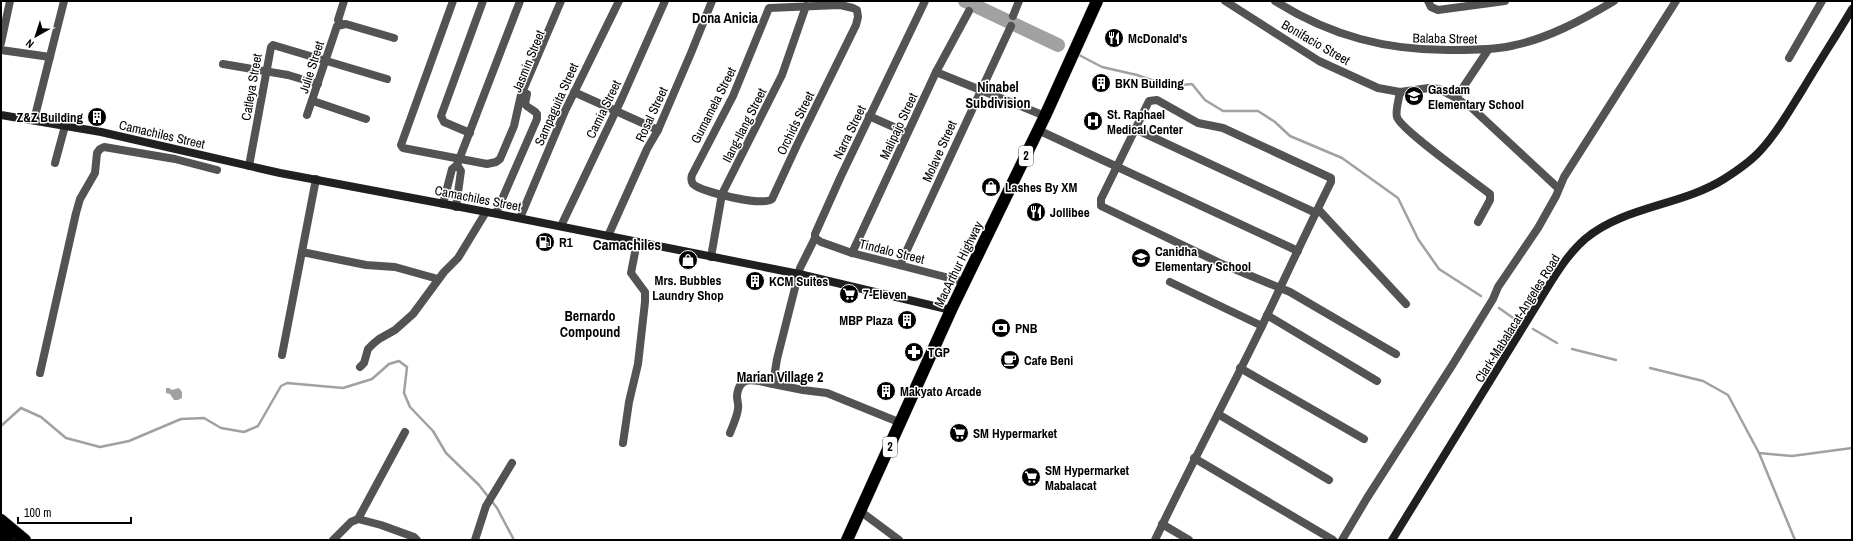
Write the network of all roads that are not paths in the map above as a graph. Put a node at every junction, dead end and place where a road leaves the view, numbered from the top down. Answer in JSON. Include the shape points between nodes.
{"nodes":[{"id":1,"x":10,"y":1,"type":"edge"},
{"id":2,"x":64,"y":1,"type":"edge"},
{"id":3,"x":344,"y":1,"type":"edge"},
{"id":4,"x":453,"y":1,"type":"edge"},
{"id":5,"x":483,"y":1,"type":"edge"},
{"id":6,"x":520,"y":1,"type":"edge"},
{"id":7,"x":562,"y":1,"type":"edge"},
{"id":8,"x":565,"y":1,"type":"edge"},
{"id":9,"x":619,"y":1,"type":"edge"},
{"id":10,"x":665,"y":1,"type":"edge"},
{"id":11,"x":712,"y":1,"type":"edge"},
{"id":12,"x":925,"y":1,"type":"edge"},
{"id":13,"x":1019,"y":1,"type":"edge"},
{"id":14,"x":1097,"y":1,"type":"edge"},
{"id":15,"x":1225,"y":1,"type":"edge"},
{"id":16,"x":1275,"y":1,"type":"edge"},
{"id":17,"x":1428,"y":1,"type":"edge"},
{"id":18,"x":1505,"y":1,"type":"edge"},
{"id":19,"x":1614,"y":1,"type":"edge"},
{"id":20,"x":1676,"y":1,"type":"edge"},
{"id":21,"x":1822,"y":1,"type":"edge"},
{"id":22,"x":808,"y":4,"type":"edge"},
{"id":23,"x":1476,"y":4,"type":"edge"},
{"id":24,"x":1852,"y":9,"type":"edge"},
{"id":25,"x":969,"y":10,"type":"dead end"},
{"id":26,"x":1013,"y":16,"type":"dead end"},
{"id":27,"x":339,"y":25,"type":"junction"},
{"id":28,"x":1011,"y":26,"type":"dead end"},
{"id":29,"x":394,"y":38,"type":"dead end"},
{"id":30,"x":1,"y":43,"type":"edge"},
{"id":31,"x":1,"y":50,"type":"edge"},
{"id":32,"x":1488,"y":50,"type":"junction"},
{"id":33,"x":50,"y":58,"type":"junction"},
{"id":34,"x":1789,"y":58,"type":"dead end"},
{"id":35,"x":327,"y":61,"type":"junction"},
{"id":36,"x":222,"y":64,"type":"dead end"},
{"id":37,"x":267,"y":72,"type":"junction"},
{"id":38,"x":936,"y":72,"type":"junction"},
{"id":39,"x":387,"y":79,"type":"dead end"},
{"id":40,"x":318,"y":84,"type":"junction"},
{"id":41,"x":980,"y":90,"type":"junction"},
{"id":42,"x":574,"y":92,"type":"junction"},
{"id":43,"x":1400,"y":92,"type":"junction"},
{"id":44,"x":1456,"y":98,"type":"junction"},
{"id":45,"x":313,"y":101,"type":"junction"},
{"id":46,"x":616,"y":110,"type":"junction"},
{"id":47,"x":1,"y":115,"type":"edge"},
{"id":48,"x":307,"y":115,"type":"dead end"},
{"id":49,"x":869,"y":116,"type":"junction"},
{"id":50,"x":1046,"y":116,"type":"junction"},
{"id":51,"x":366,"y":118,"type":"dead end"},
{"id":52,"x":34,"y":120,"type":"junction"},
{"id":53,"x":65,"y":126,"type":"junction"},
{"id":54,"x":1135,"y":129,"type":"junction"},
{"id":55,"x":658,"y":130,"type":"junction"},
{"id":56,"x":1038,"y":130,"type":"junction"},
{"id":57,"x":470,"y":133,"type":"junction"},
{"id":58,"x":907,"y":134,"type":"junction"},
{"id":59,"x":458,"y":162,"type":"junction"},
{"id":60,"x":55,"y":163,"type":"dead end"},
{"id":61,"x":249,"y":166,"type":"junction"},
{"id":62,"x":1116,"y":168,"type":"junction"},
{"id":63,"x":217,"y":170,"type":"dead end"},
{"id":64,"x":316,"y":179,"type":"junction"},
{"id":65,"x":1558,"y":188,"type":"junction"},
{"id":66,"x":722,"y":194,"type":"junction"},
{"id":67,"x":443,"y":204,"type":"junction"},
{"id":68,"x":456,"y":207,"type":"junction"},
{"id":69,"x":1317,"y":211,"type":"junction"},
{"id":70,"x":486,"y":212,"type":"junction"},
{"id":71,"x":496,"y":214,"type":"junction"},
{"id":72,"x":520,"y":218,"type":"junction"},
{"id":73,"x":1478,"y":222,"type":"dead end"},
{"id":74,"x":560,"y":226,"type":"junction"},
{"id":75,"x":608,"y":236,"type":"junction"},
{"id":76,"x":815,"y":238,"type":"junction"},
{"id":77,"x":638,"y":242,"type":"junction"},
{"id":78,"x":1298,"y":251,"type":"junction"},
{"id":79,"x":302,"y":252,"type":"junction"},
{"id":80,"x":852,"y":253,"type":"junction"},
{"id":81,"x":711,"y":257,"type":"junction"},
{"id":82,"x":900,"y":265,"type":"junction"},
{"id":83,"x":799,"y":274,"type":"junction"},
{"id":84,"x":438,"y":279,"type":"junction"},
{"id":85,"x":966,"y":282,"type":"junction"},
{"id":86,"x":1170,"y":282,"type":"dead end"},
{"id":87,"x":1278,"y":289,"type":"junction"},
{"id":88,"x":1406,"y":304,"type":"dead end"},
{"id":89,"x":951,"y":310,"type":"junction"},
{"id":90,"x":1267,"y":315,"type":"junction"},
{"id":91,"x":1262,"y":326,"type":"junction"},
{"id":92,"x":1396,"y":354,"type":"dead end"},
{"id":93,"x":282,"y":355,"type":"dead end"},
{"id":94,"x":360,"y":367,"type":"dead end"},
{"id":95,"x":1240,"y":368,"type":"junction"},
{"id":96,"x":40,"y":373,"type":"dead end"},
{"id":97,"x":1377,"y":381,"type":"dead end"},
{"id":98,"x":773,"y":384,"type":"junction"},
{"id":99,"x":1218,"y":414,"type":"junction"},
{"id":100,"x":901,"y":423,"type":"junction"},
{"id":101,"x":405,"y":432,"type":"dead end"},
{"id":102,"x":730,"y":433,"type":"dead end"},
{"id":103,"x":1364,"y":439,"type":"dead end"},
{"id":104,"x":624,"y":443,"type":"dead end"},
{"id":105,"x":1194,"y":458,"type":"junction"},
{"id":106,"x":512,"y":463,"type":"dead end"},
{"id":107,"x":1329,"y":480,"type":"dead end"},
{"id":108,"x":860,"y":511,"type":"junction"},
{"id":109,"x":358,"y":519,"type":"junction"},
{"id":110,"x":1,"y":520,"type":"edge"},
{"id":111,"x":1162,"y":524,"type":"junction"},
{"id":112,"x":1,"y":534,"type":"edge"},
{"id":113,"x":8,"y":540,"type":"edge"},
{"id":114,"x":25,"y":540,"type":"edge"},
{"id":115,"x":333,"y":540,"type":"edge"},
{"id":116,"x":417,"y":540,"type":"edge"},
{"id":117,"x":475,"y":540,"type":"edge"},
{"id":118,"x":847,"y":540,"type":"edge"},
{"id":119,"x":900,"y":540,"type":"edge"},
{"id":120,"x":1155,"y":540,"type":"edge"},
{"id":121,"x":1189,"y":540,"type":"edge"},
{"id":122,"x":1333,"y":540,"type":"edge"},
{"id":123,"x":1342,"y":540,"type":"edge"},
{"id":124,"x":1392,"y":540,"type":"edge"}],
"edges":[{"from":1,"to":30,"type":"street"},
{"from":2,"to":33,"type":"street"},
{"from":3,"to":27,"type":"street","name":"Julie Street"},
{"from":4,"to":59,"type":"street","via":[[401,145],[403,148]]},
{"from":5,"to":57,"type":"street","via":[[441,116],[444,122]]},
{"from":6,"to":57,"type":"street"},
{"from":7,"to":59,"type":"street","via":[[521,95],[514,126],[500,159],[487,164]]},
{"from":8,"to":71,"type":"street","name":"Jasmin Street","via":[[525,100],[526,107],[537,114],[536,119]]},
{"from":9,"to":42,"type":"street","name":"Sampaguita Street"},
{"from":10,"to":46,"type":"street","name":"Camia Street"},
{"from":11,"to":55,"type":"street","name":"Rosal Street"},
{"from":12,"to":49,"type":"street","name":"Narra Street"},
{"from":13,"to":26,"type":"street"},
{"from":14,"to":50,"type":"highway","name":"MacArthur Highway","number":"2"},
{"from":15,"to":43,"type":"street","name":"Bonifacio Street","via":[[1319,61],[1378,88]]},
{"from":16,"to":32,"type":"street","name":"Balaba Street","via":[[1309,20],[1367,42],[1422,50]]},
{"from":17,"to":23,"type":"street","via":[[1431,7],[1438,10]]},
{"from":18,"to":23,"type":"street"},
{"from":19,"to":32,"type":"street","name":"Balaba Street","via":[[1568,26],[1512,46]]},
{"from":20,"to":65,"type":"street"},
{"from":21,"to":34,"type":"street"},
{"from":22,"to":66,"type":"street","name":"Ilang-Ilang Street","via":[[782,75]]},
{"from":22,"to":66,"type":"street","name":"Gumamela Street","via":[[770,8],[733,96],[692,175],[691,180],[694,184]]},
{"from":22,"to":66,"type":"street","name":"Orchids Street","via":[[840,5],[857,10],[856,25],[772,199],[759,202]]},
{"from":24,"to":124,"type":"street","name":"Clark-Mabalacat-Angeles Road","via":[[1784,120],[1759,152],[1724,179],[1688,197],[1604,226],[1585,239],[1570,255]]},
{"from":25,"to":38,"type":"street","name":"Malipajo Street"},
{"from":27,"to":29,"type":"street","via":[[346,24]]},
{"from":27,"to":35,"type":"street","name":"Julie Street"},
{"from":28,"to":41,"type":"street","name":"Molave Street"},
{"from":31,"to":33,"type":"street"},
{"from":32,"to":44,"type":"street"},
{"from":33,"to":52,"type":"street"},
{"from":35,"to":37,"type":"street","name":"Catleya Street","via":[[273,45]]},
{"from":35,"to":39,"type":"street"},
{"from":35,"to":40,"type":"street","name":"Julie Street"},
{"from":36,"to":37,"type":"street"},
{"from":37,"to":40,"type":"street","via":[[288,74]]},
{"from":37,"to":61,"type":"street","name":"Catleya Street"},
{"from":38,"to":41,"type":"street"},
{"from":38,"to":58,"type":"street","name":"Malipajo Street"},
{"from":40,"to":45,"type":"street","name":"Julie Street"},
{"from":41,"to":50,"type":"street"},
{"from":41,"to":82,"type":"street","name":"Molave Street"},
{"from":42,"to":46,"type":"street"},
{"from":42,"to":72,"type":"street","name":"Sampaguita Street"},
{"from":43,"to":44,"type":"street","name":"Bonifacio Street","via":[[1439,89]]},
{"from":43,"to":73,"type":"street","via":[[1396,114],[1400,122],[1490,194],[1490,200]]},
{"from":44,"to":65,"type":"street","name":"Bonifacio Street","via":[[1473,109]]},
{"from":45,"to":48,"type":"street","name":"Julie Street"},
{"from":45,"to":51,"type":"street"},
{"from":46,"to":55,"type":"street"},
{"from":46,"to":74,"type":"street","name":"Camia Street"},
{"from":47,"to":52,"type":"street","name":"Camachiles Street"},
{"from":49,"to":58,"type":"street"},
{"from":49,"to":76,"type":"street","name":"Narra Street","via":[[820,221]]},
{"from":50,"to":56,"type":"highway","name":"MacArthur Highway","number":"2"},
{"from":52,"to":53,"type":"street","name":"Camachiles Street"},
{"from":53,"to":60,"type":"street"},
{"from":53,"to":61,"type":"street","name":"Camachiles Street"},
{"from":54,"to":62,"type":"street"},
{"from":54,"to":69,"type":"street"},
{"from":54,"to":69,"type":"street","via":[[1149,101],[1157,100],[1198,123],[1223,128],[1331,178]]},
{"from":55,"to":75,"type":"street","name":"Rosal Street"},
{"from":56,"to":62,"type":"street"},
{"from":56,"to":85,"type":"highway","name":"MacArthur Highway","number":"2"},
{"from":57,"to":59,"type":"street"},
{"from":58,"to":80,"type":"street","name":"Malipajo Street"},
{"from":59,"to":67,"type":"street","via":[[452,169]]},
{"from":59,"to":68,"type":"street","via":[[461,171]]},
{"from":61,"to":64,"type":"street","name":"Camachiles Street"},
{"from":62,"to":78,"type":"street"},
{"from":62,"to":87,"type":"street","via":[[1100,199],[1102,207]]},
{"from":63,"to":96,"type":"street","via":[[161,156],[104,147],[97,152],[95,173],[80,199],[76,213]]},
{"from":64,"to":67,"type":"street","name":"Camachiles Street"},
{"from":64,"to":79,"type":"street"},
{"from":65,"to":123,"type":"street","via":[[1538,228],[1505,276]]},
{"from":66,"to":81,"type":"street","name":"Ilang-Ilang Street"},
{"from":67,"to":68,"type":"street","name":"Camachiles Street"},
{"from":68,"to":70,"type":"street","name":"Camachiles Street"},
{"from":69,"to":78,"type":"street"},
{"from":69,"to":88,"type":"street"},
{"from":70,"to":71,"type":"street","name":"Camachiles Street"},
{"from":70,"to":84,"type":"street","via":[[458,258]]},
{"from":71,"to":72,"type":"street","name":"Camachiles Street"},
{"from":72,"to":74,"type":"street","name":"Camachiles Street"},
{"from":74,"to":75,"type":"street","name":"Camachiles Street"},
{"from":75,"to":77,"type":"street","name":"Camachiles Street"},
{"from":76,"to":80,"type":"street","name":"Tindalo Street"},
{"from":76,"to":83,"type":"street","name":"Narra Street"},
{"from":77,"to":81,"type":"street","name":"Camachiles Street"},
{"from":77,"to":104,"type":"street","via":[[631,273],[645,292],[645,302],[639,357],[629,402]]},
{"from":78,"to":87,"type":"street"},
{"from":79,"to":84,"type":"street","via":[[366,265],[395,267]]},
{"from":79,"to":93,"type":"street"},
{"from":80,"to":82,"type":"street","name":"Tindalo Street"},
{"from":81,"to":83,"type":"street","name":"Camachiles Street"},
{"from":82,"to":85,"type":"street","name":"Tindalo Street"},
{"from":83,"to":89,"type":"street","name":"Camachiles Street"},
{"from":83,"to":98,"type":"street","name":"Narra Street"},
{"from":84,"to":94,"type":"street","via":[[413,314],[368,349],[364,363]]},
{"from":85,"to":89,"type":"highway","name":"MacArthur Highway","number":"2"},
{"from":86,"to":91,"type":"street"},
{"from":87,"to":90,"type":"street"},
{"from":87,"to":92,"type":"street","via":[[1290,292]]},
{"from":89,"to":100,"type":"highway","name":"MacArthur Highway","number":"2"},
{"from":90,"to":91,"type":"street"},
{"from":90,"to":97,"type":"street"},
{"from":91,"to":95,"type":"street"},
{"from":95,"to":99,"type":"street"},
{"from":95,"to":103,"type":"street"},
{"from":98,"to":100,"type":"street","via":[[827,393]]},
{"from":98,"to":102,"type":"street","via":[[749,380],[740,384],[738,408]]},
{"from":99,"to":105,"type":"street"},
{"from":99,"to":107,"type":"street"},
{"from":100,"to":108,"type":"highway","name":"MacArthur Highway","number":"2"},
{"from":101,"to":109,"type":"street"},
{"from":105,"to":111,"type":"street"},
{"from":105,"to":122,"type":"street"},
{"from":106,"to":117,"type":"street","via":[[486,506]]},
{"from":108,"to":118,"type":"highway","name":"MacArthur Highway","number":"2"},
{"from":108,"to":119,"type":"street"},
{"from":109,"to":115,"type":"street","via":[[351,522]]},
{"from":109,"to":116,"type":"street","via":[[381,525]]},
{"from":110,"to":114,"type":"highway"},
{"from":111,"to":120,"type":"street"},
{"from":111,"to":121,"type":"street"},
{"from":112,"to":113,"type":"highway"}]}
